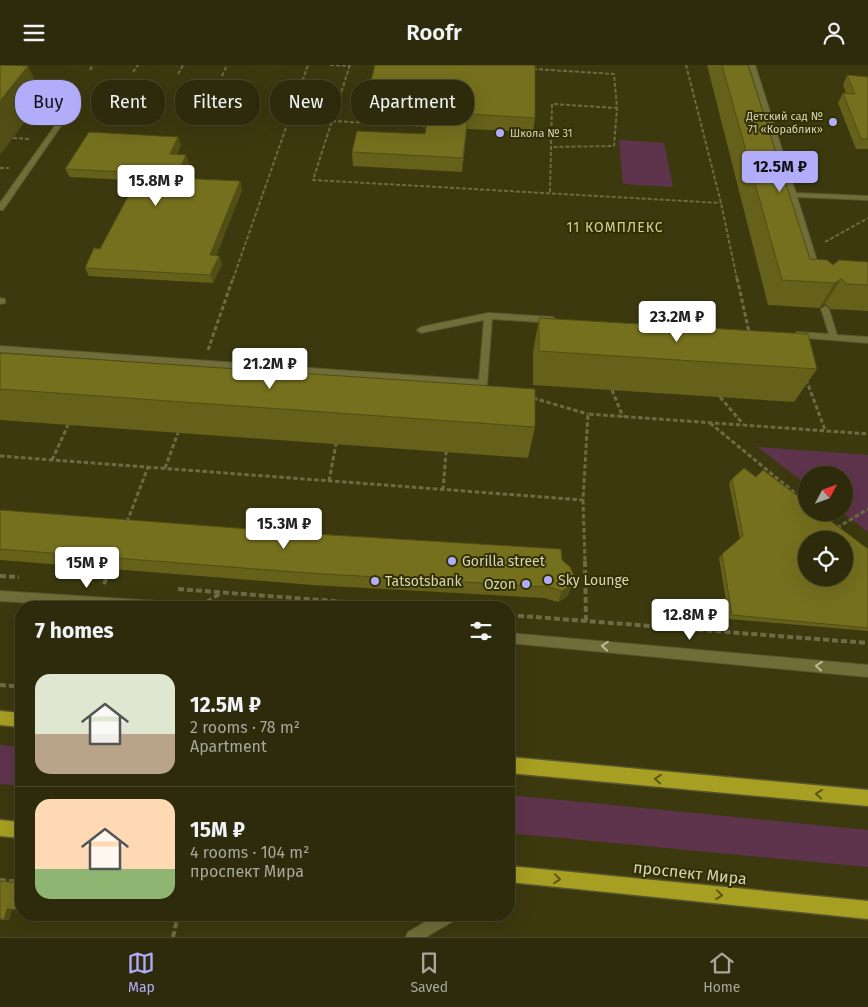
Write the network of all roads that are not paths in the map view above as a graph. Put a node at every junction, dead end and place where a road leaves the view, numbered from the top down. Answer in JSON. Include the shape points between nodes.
{"nodes":[{"id":1,"x":752,"y":65,"type":"edge"},
{"id":2,"x":58,"y":125,"type":"edge"},
{"id":3,"x":794,"y":195,"type":"junction"},
{"id":4,"x":868,"y":198,"type":"edge"},
{"id":5,"x":0,"y":208,"type":"edge"},
{"id":6,"x":819,"y":272,"type":"edge"},
{"id":7,"x":826,"y":309,"type":"edge"},
{"id":8,"x":488,"y":316,"type":"junction"},
{"id":9,"x":563,"y":321,"type":"edge"},
{"id":10,"x":421,"y":330,"type":"dead end"},
{"id":11,"x":789,"y":335,"type":"edge"},
{"id":12,"x":834,"y":338,"type":"junction"},
{"id":13,"x":868,"y":340,"type":"edge"},
{"id":14,"x":0,"y":349,"type":"edge"},
{"id":15,"x":0,"y":596,"type":"edge"},
{"id":16,"x":79,"y":601,"type":"edge"},
{"id":17,"x":515,"y":639,"type":"edge"},
{"id":18,"x":868,"y":671,"type":"edge"},
{"id":19,"x":0,"y":718,"type":"edge"},
{"id":20,"x":15,"y":719,"type":"edge"},
{"id":21,"x":515,"y":766,"type":"edge"},
{"id":22,"x":868,"y":798,"type":"edge"},
{"id":23,"x":0,"y":828,"type":"edge"},
{"id":24,"x":15,"y":829,"type":"edge"},
{"id":25,"x":515,"y":876,"type":"edge"},
{"id":26,"x":868,"y":910,"type":"edge"},
{"id":27,"x":440,"y":921,"type":"edge"},
{"id":28,"x":412,"y":937,"type":"edge"}],
"edges":[{"from":1,"to":3,"type":"street"},
{"from":2,"to":5,"type":"street"},
{"from":3,"to":4,"type":"street"},
{"from":3,"to":6,"type":"street"},
{"from":7,"to":12,"type":"street"},
{"from":8,"to":9,"type":"street"},
{"from":8,"to":10,"type":"street"},
{"from":8,"to":14,"type":"street","via":[[483,384]]},
{"from":11,"to":12,"type":"street"},
{"from":12,"to":13,"type":"street"},
{"from":15,"to":16,"type":"street"},
{"from":18,"to":17,"type":"street","one_way":true},
{"from":19,"to":20,"type":"main road"},
{"from":22,"to":21,"type":"main road","one_way":true},
{"from":23,"to":24,"type":"main road"},
{"from":25,"to":26,"type":"main road","name":"проспект Мира","one_way":true},
{"from":27,"to":28,"type":"street"}]}
